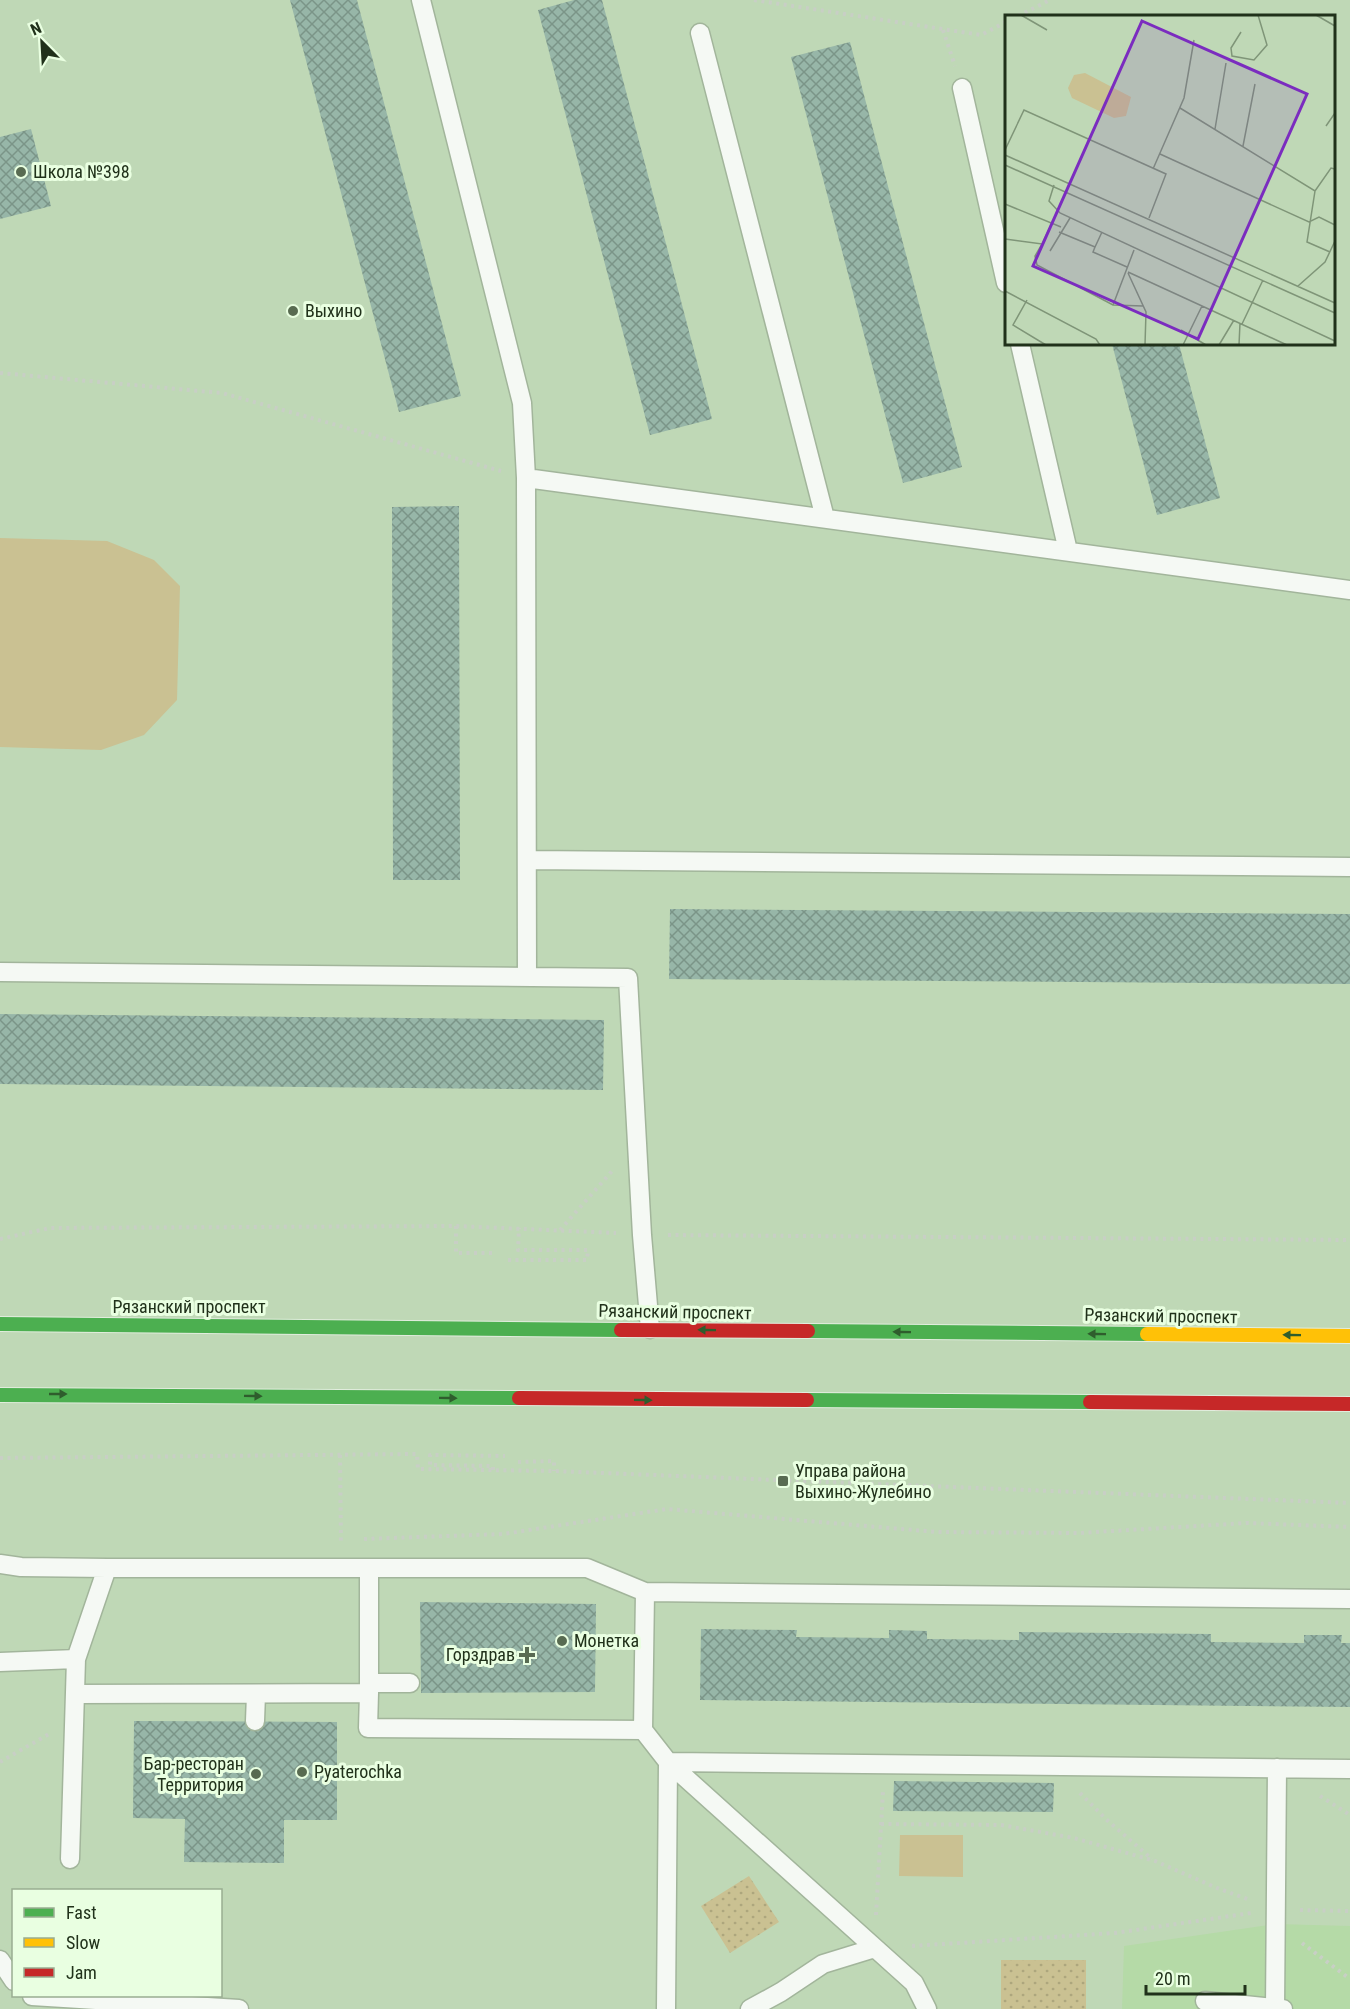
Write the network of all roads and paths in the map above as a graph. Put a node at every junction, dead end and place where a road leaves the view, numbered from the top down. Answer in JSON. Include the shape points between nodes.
{"nodes":[{"id":1,"x":421,"y":0,"type":"edge"},
{"id":2,"x":754,"y":0,"type":"edge"},
{"id":3,"x":1050,"y":0,"type":"edge"},
{"id":4,"x":1020,"y":15,"type":"edge"},
{"id":5,"x":1005,"y":23,"type":"edge"},
{"id":6,"x":943,"y":30,"type":"junction"},
{"id":7,"x":700,"y":33,"type":"dead end"},
{"id":8,"x":962,"y":88,"type":"joint"},
{"id":9,"x":1005,"y":279,"type":"edge"},
{"id":10,"x":1020,"y":345,"type":"edge"},
{"id":11,"x":0,"y":373,"type":"edge"},
{"id":12,"x":526,"y":478,"type":"junction"},
{"id":13,"x":825,"y":518,"type":"junction"},
{"id":14,"x":1068,"y":551,"type":"junction"},
{"id":15,"x":1350,"y":590,"type":"edge"},
{"id":16,"x":528,"y":860,"type":"junction"},
{"id":17,"x":1350,"y":867,"type":"edge"},
{"id":18,"x":0,"y":972,"type":"edge"},
{"id":19,"x":527,"y":977,"type":"junction"},
{"id":20,"x":637,"y":1143,"type":"junction"},
{"id":21,"x":456,"y":1226,"type":"junction"},
{"id":22,"x":519,"y":1228,"type":"junction"},
{"id":23,"x":560,"y":1230,"type":"junction"},
{"id":24,"x":642,"y":1234,"type":"junction"},
{"id":25,"x":0,"y":1239,"type":"edge"},
{"id":26,"x":1350,"y":1240,"type":"edge"},
{"id":27,"x":496,"y":1253,"type":"dead end"},
{"id":28,"x":508,"y":1260,"type":"dead end"},
{"id":29,"x":0,"y":1324,"type":"edge"},
{"id":30,"x":650,"y":1329,"type":"junction"},
{"id":31,"x":1350,"y":1336,"type":"edge"},
{"id":32,"x":0,"y":1395,"type":"edge"},
{"id":33,"x":1350,"y":1404,"type":"edge"},
{"id":34,"x":340,"y":1455,"type":"junction"},
{"id":35,"x":505,"y":1456,"type":"dead end"},
{"id":36,"x":0,"y":1458,"type":"edge"},
{"id":37,"x":518,"y":1462,"type":"dead end"},
{"id":38,"x":493,"y":1470,"type":"junction"},
{"id":39,"x":554,"y":1471,"type":"junction"},
{"id":40,"x":1350,"y":1503,"type":"edge"},
{"id":41,"x":1350,"y":1527,"type":"edge"},
{"id":42,"x":329,"y":1540,"type":"dead end"},
{"id":43,"x":341,"y":1540,"type":"junction"},
{"id":44,"x":0,"y":1564,"type":"edge"},
{"id":45,"x":107,"y":1568,"type":"junction"},
{"id":46,"x":339,"y":1568,"type":"junction"},
{"id":47,"x":369,"y":1568,"type":"junction"},
{"id":48,"x":645,"y":1592,"type":"junction"},
{"id":49,"x":1350,"y":1599,"type":"edge"},
{"id":50,"x":76,"y":1659,"type":"junction"},
{"id":51,"x":0,"y":1662,"type":"edge"},
{"id":52,"x":410,"y":1683,"type":"dead end"},
{"id":53,"x":369,"y":1688,"type":"junction"},
{"id":54,"x":75,"y":1694,"type":"junction"},
{"id":55,"x":256,"y":1694,"type":"junction"},
{"id":56,"x":74,"y":1719,"type":"junction"},
{"id":57,"x":255,"y":1721,"type":"dead end"},
{"id":58,"x":643,"y":1730,"type":"junction"},
{"id":59,"x":0,"y":1762,"type":"edge"},
{"id":60,"x":668,"y":1762,"type":"junction"},
{"id":61,"x":884,"y":1764,"type":"junction"},
{"id":62,"x":1054,"y":1766,"type":"junction"},
{"id":63,"x":1277,"y":1768,"type":"junction"},
{"id":64,"x":1350,"y":1769,"type":"edge"},
{"id":65,"x":881,"y":1824,"type":"junction"},
{"id":66,"x":70,"y":1859,"type":"dead end"},
{"id":67,"x":1155,"y":1861,"type":"junction"},
{"id":68,"x":1350,"y":1911,"type":"edge"},
{"id":69,"x":1276,"y":1916,"type":"junction"},
{"id":70,"x":875,"y":1948,"type":"junction"},
{"id":71,"x":0,"y":1960,"type":"edge"},
{"id":72,"x":12,"y":1978,"type":"edge"},
{"id":73,"x":1350,"y":1978,"type":"edge"},
{"id":74,"x":62,"y":1997,"type":"edge"},
{"id":75,"x":1205,"y":2001,"type":"dead end"},
{"id":76,"x":239,"y":2009,"type":"edge"},
{"id":77,"x":666,"y":2009,"type":"edge"},
{"id":78,"x":750,"y":2009,"type":"edge"},
{"id":79,"x":927,"y":2009,"type":"edge"},
{"id":80,"x":1278,"y":2009,"type":"edge"}],
"edges":[{"from":1,"to":12,"type":"lane","via":[[522,403]]},
{"from":2,"to":6,"type":"path"},
{"from":3,"to":4,"type":"path"},
{"from":5,"to":6,"type":"path","via":[[981,35]]},
{"from":6,"to":8,"type":"path"},
{"from":7,"to":13,"type":"lane"},
{"from":8,"to":9,"type":"lane"},
{"from":10,"to":14,"type":"lane"},
{"from":11,"to":12,"type":"path","via":[[222,393]]},
{"from":12,"to":13,"type":"lane"},
{"from":12,"to":16,"type":"lane"},
{"from":13,"to":14,"type":"lane"},
{"from":14,"to":15,"type":"lane"},
{"from":16,"to":17,"type":"lane"},
{"from":16,"to":19,"type":"lane"},
{"from":18,"to":19,"type":"lane"},
{"from":19,"to":20,"type":"lane","via":[[628,978]]},
{"from":20,"to":23,"type":"path"},
{"from":20,"to":24,"type":"lane"},
{"from":21,"to":22,"type":"path"},
{"from":21,"to":25,"type":"path","via":[[50,1227]]},
{"from":21,"to":27,"type":"path","via":[[456,1253]]},
{"from":22,"to":23,"type":"path"},
{"from":22,"to":28,"type":"path","via":[[518,1250],[588,1250],[587,1260]]},
{"from":23,"to":24,"type":"path"},
{"from":24,"to":26,"type":"path"},
{"from":24,"to":30,"type":"lane"},
{"from":29,"to":30,"type":"main road","name":"Рязанский проспект"},
{"from":31,"to":30,"type":"main road","name":"Рязанский проспект","one_way":true},
{"from":32,"to":33,"type":"main road","one_way":true},
{"from":34,"to":36,"type":"path"},
{"from":34,"to":38,"type":"path","via":[[417,1454],[418,1469]]},
{"from":34,"to":43,"type":"path"},
{"from":35,"to":38,"type":"path","via":[[430,1455],[430,1466],[493,1466]]},
{"from":37,"to":39,"type":"path","via":[[554,1461]]},
{"from":38,"to":39,"type":"path"},
{"from":39,"to":40,"type":"path"},
{"from":41,"to":43,"type":"path","via":[[1247,1523],[1078,1533],[937,1532],[667,1509],[503,1534]]},
{"from":42,"to":43,"type":"path"},
{"from":43,"to":46,"type":"path"},
{"from":44,"to":45,"type":"lane"},
{"from":45,"to":46,"type":"lane"},
{"from":45,"to":50,"type":"lane"},
{"from":46,"to":47,"type":"lane"},
{"from":47,"to":48,"type":"lane","via":[[587,1568]]},
{"from":47,"to":53,"type":"lane"},
{"from":48,"to":49,"type":"lane"},
{"from":48,"to":58,"type":"lane"},
{"from":50,"to":51,"type":"lane"},
{"from":50,"to":54,"type":"lane"},
{"from":52,"to":53,"type":"lane"},
{"from":53,"to":55,"type":"lane"},
{"from":53,"to":58,"type":"lane","via":[[368,1728]]},
{"from":54,"to":55,"type":"lane"},
{"from":54,"to":56,"type":"lane"},
{"from":55,"to":57,"type":"lane"},
{"from":56,"to":59,"type":"path"},
{"from":56,"to":66,"type":"lane"},
{"from":58,"to":60,"type":"lane"},
{"from":60,"to":61,"type":"lane"},
{"from":60,"to":70,"type":"lane"},
{"from":60,"to":77,"type":"lane"},
{"from":61,"to":62,"type":"lane"},
{"from":61,"to":65,"type":"path"},
{"from":62,"to":63,"type":"lane"},
{"from":62,"to":67,"type":"path","via":[[1108,1821]]},
{"from":63,"to":64,"type":"lane"},
{"from":63,"to":69,"type":"lane"},
{"from":65,"to":67,"type":"path","via":[[1001,1825],[1074,1838]]},
{"from":65,"to":70,"type":"path"},
{"from":67,"to":69,"type":"path"},
{"from":68,"to":69,"type":"path"},
{"from":69,"to":70,"type":"path","via":[[1115,1933]]},
{"from":69,"to":73,"type":"path"},
{"from":69,"to":80,"type":"lane"},
{"from":70,"to":78,"type":"lane","via":[[823,1964]]},
{"from":70,"to":79,"type":"lane","via":[[914,1983]]},
{"from":71,"to":72,"type":"lane"},
{"from":74,"to":76,"type":"lane"},
{"from":75,"to":80,"type":"lane"}]}
